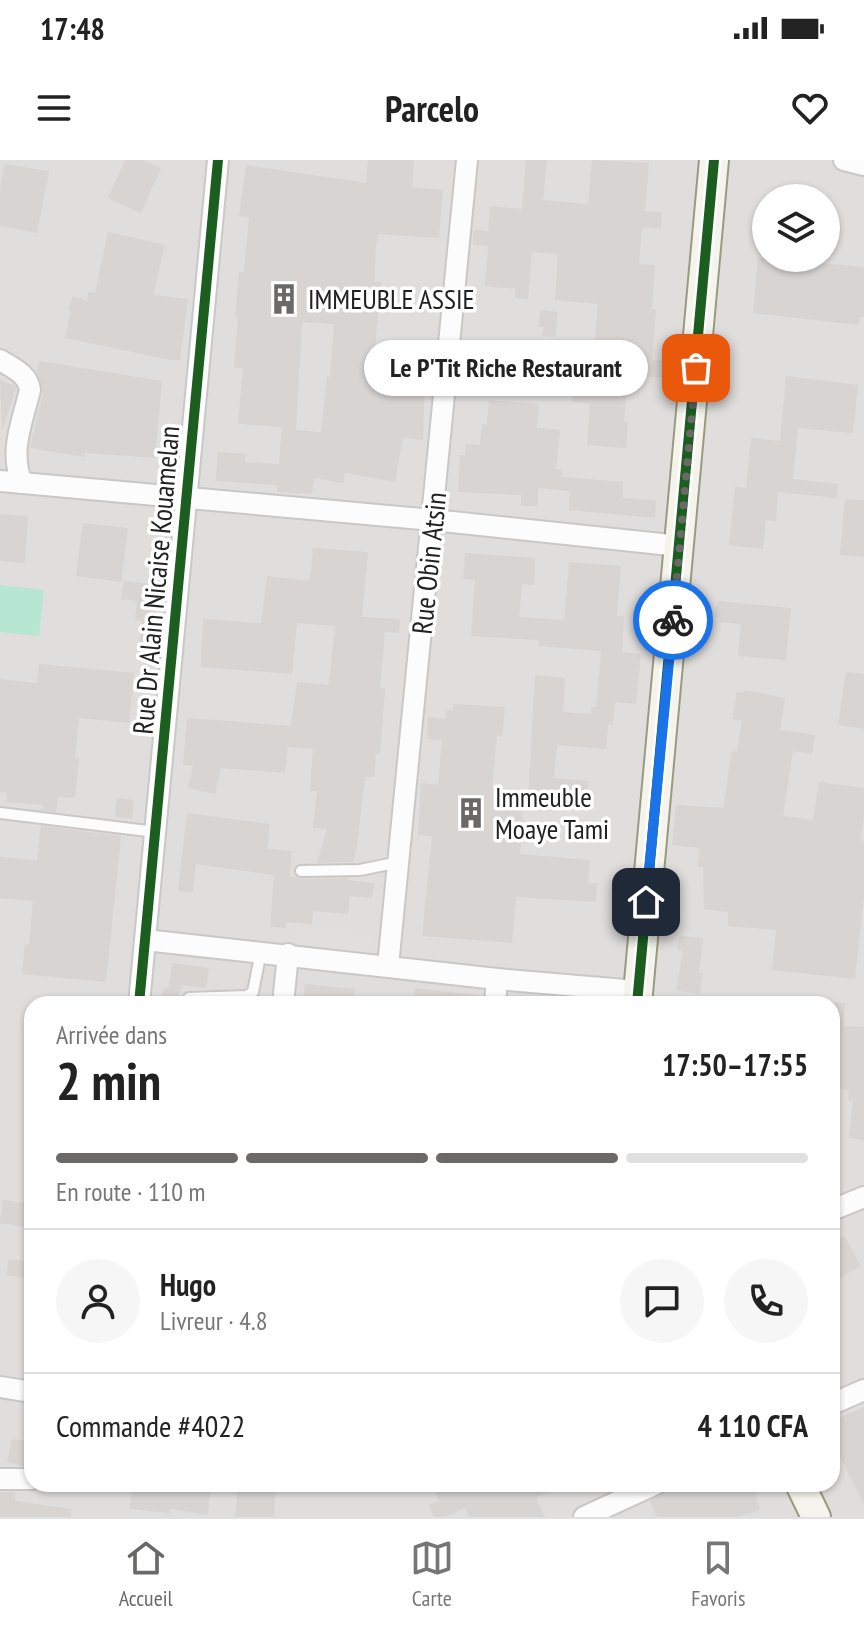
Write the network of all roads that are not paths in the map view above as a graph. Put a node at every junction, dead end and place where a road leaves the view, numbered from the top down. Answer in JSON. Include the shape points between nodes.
{"nodes":[{"id":1,"x":218,"y":160,"type":"edge"},
{"id":2,"x":467,"y":160,"type":"edge"},
{"id":3,"x":714,"y":160,"type":"edge"},
{"id":4,"x":844,"y":160,"type":"edge"},
{"id":5,"x":864,"y":165,"type":"edge"},
{"id":6,"x":0,"y":360,"type":"edge"},
{"id":7,"x":0,"y":481,"type":"edge"},
{"id":8,"x":22,"y":483,"type":"junction"},
{"id":9,"x":188,"y":500,"type":"junction"},
{"id":10,"x":433,"y":520,"type":"junction"},
{"id":11,"x":680,"y":546,"type":"junction"},
{"id":12,"x":0,"y":813,"type":"edge"},
{"id":13,"x":156,"y":832,"type":"junction"},
{"id":14,"x":399,"y":862,"type":"junction"},
{"id":15,"x":301,"y":871,"type":"dead end"},
{"id":16,"x":145,"y":940,"type":"junction"},
{"id":17,"x":261,"y":951,"type":"junction"},
{"id":18,"x":288,"y":954,"type":"junction"},
{"id":19,"x":388,"y":966,"type":"junction"},
{"id":20,"x":497,"y":979,"type":"junction"},
{"id":21,"x":140,"y":996,"type":"edge"},
{"id":22,"x":247,"y":996,"type":"edge"},
{"id":23,"x":284,"y":996,"type":"edge"},
{"id":24,"x":496,"y":996,"type":"edge"},
{"id":25,"x":622,"y":996,"type":"edge"},
{"id":26,"x":637,"y":996,"type":"edge"},
{"id":27,"x":864,"y":1197,"type":"edge"},
{"id":28,"x":840,"y":1207,"type":"edge"},
{"id":29,"x":0,"y":1387,"type":"edge"},
{"id":30,"x":864,"y":1390,"type":"edge"},
{"id":31,"x":24,"y":1391,"type":"edge"},
{"id":32,"x":840,"y":1400,"type":"edge"},
{"id":33,"x":0,"y":1479,"type":"edge"},
{"id":34,"x":24,"y":1479,"type":"edge"},
{"id":35,"x":639,"y":1492,"type":"edge"},
{"id":36,"x":804,"y":1492,"type":"edge"},
{"id":37,"x":584,"y":1517,"type":"edge"},
{"id":38,"x":816,"y":1517,"type":"edge"}],
"edges":[{"from":1,"to":9,"type":"street","name":"Rue Dr Alain Nicaise Kouamelan"},
{"from":2,"to":10,"type":"street","name":"Rue Obin Atsin"},
{"from":3,"to":11,"type":"street"},
{"from":4,"to":5,"type":"street"},
{"from":6,"to":8,"type":"street","via":[[29,381],[15,454]]},
{"from":7,"to":8,"type":"street"},
{"from":8,"to":9,"type":"street"},
{"from":9,"to":10,"type":"street"},
{"from":9,"to":13,"type":"street","name":"Rue Dr Alain Nicaise Kouamelan"},
{"from":10,"to":11,"type":"street"},
{"from":10,"to":14,"type":"street","name":"Rue Obin Atsin"},
{"from":11,"to":26,"type":"street"},
{"from":12,"to":13,"type":"lane"},
{"from":13,"to":16,"type":"street","name":"Rue Dr Alain Nicaise Kouamelan"},
{"from":14,"to":15,"type":"lane","via":[[360,870]]},
{"from":14,"to":19,"type":"street","name":"Rue Obin Atsin"},
{"from":16,"to":17,"type":"street"},
{"from":16,"to":21,"type":"street","name":"Rue Dr Alain Nicaise Kouamelan"},
{"from":17,"to":18,"type":"street"},
{"from":17,"to":22,"type":"lane","via":[[253,992]]},
{"from":18,"to":19,"type":"street"},
{"from":18,"to":23,"type":"street"},
{"from":19,"to":20,"type":"street"},
{"from":20,"to":24,"type":"street"},
{"from":20,"to":25,"type":"street"},
{"from":27,"to":28,"type":"street"},
{"from":29,"to":31,"type":"street"},
{"from":30,"to":32,"type":"street"},
{"from":33,"to":34,"type":"street"},
{"from":35,"to":37,"type":"street"},
{"from":36,"to":38,"type":"street"}]}
